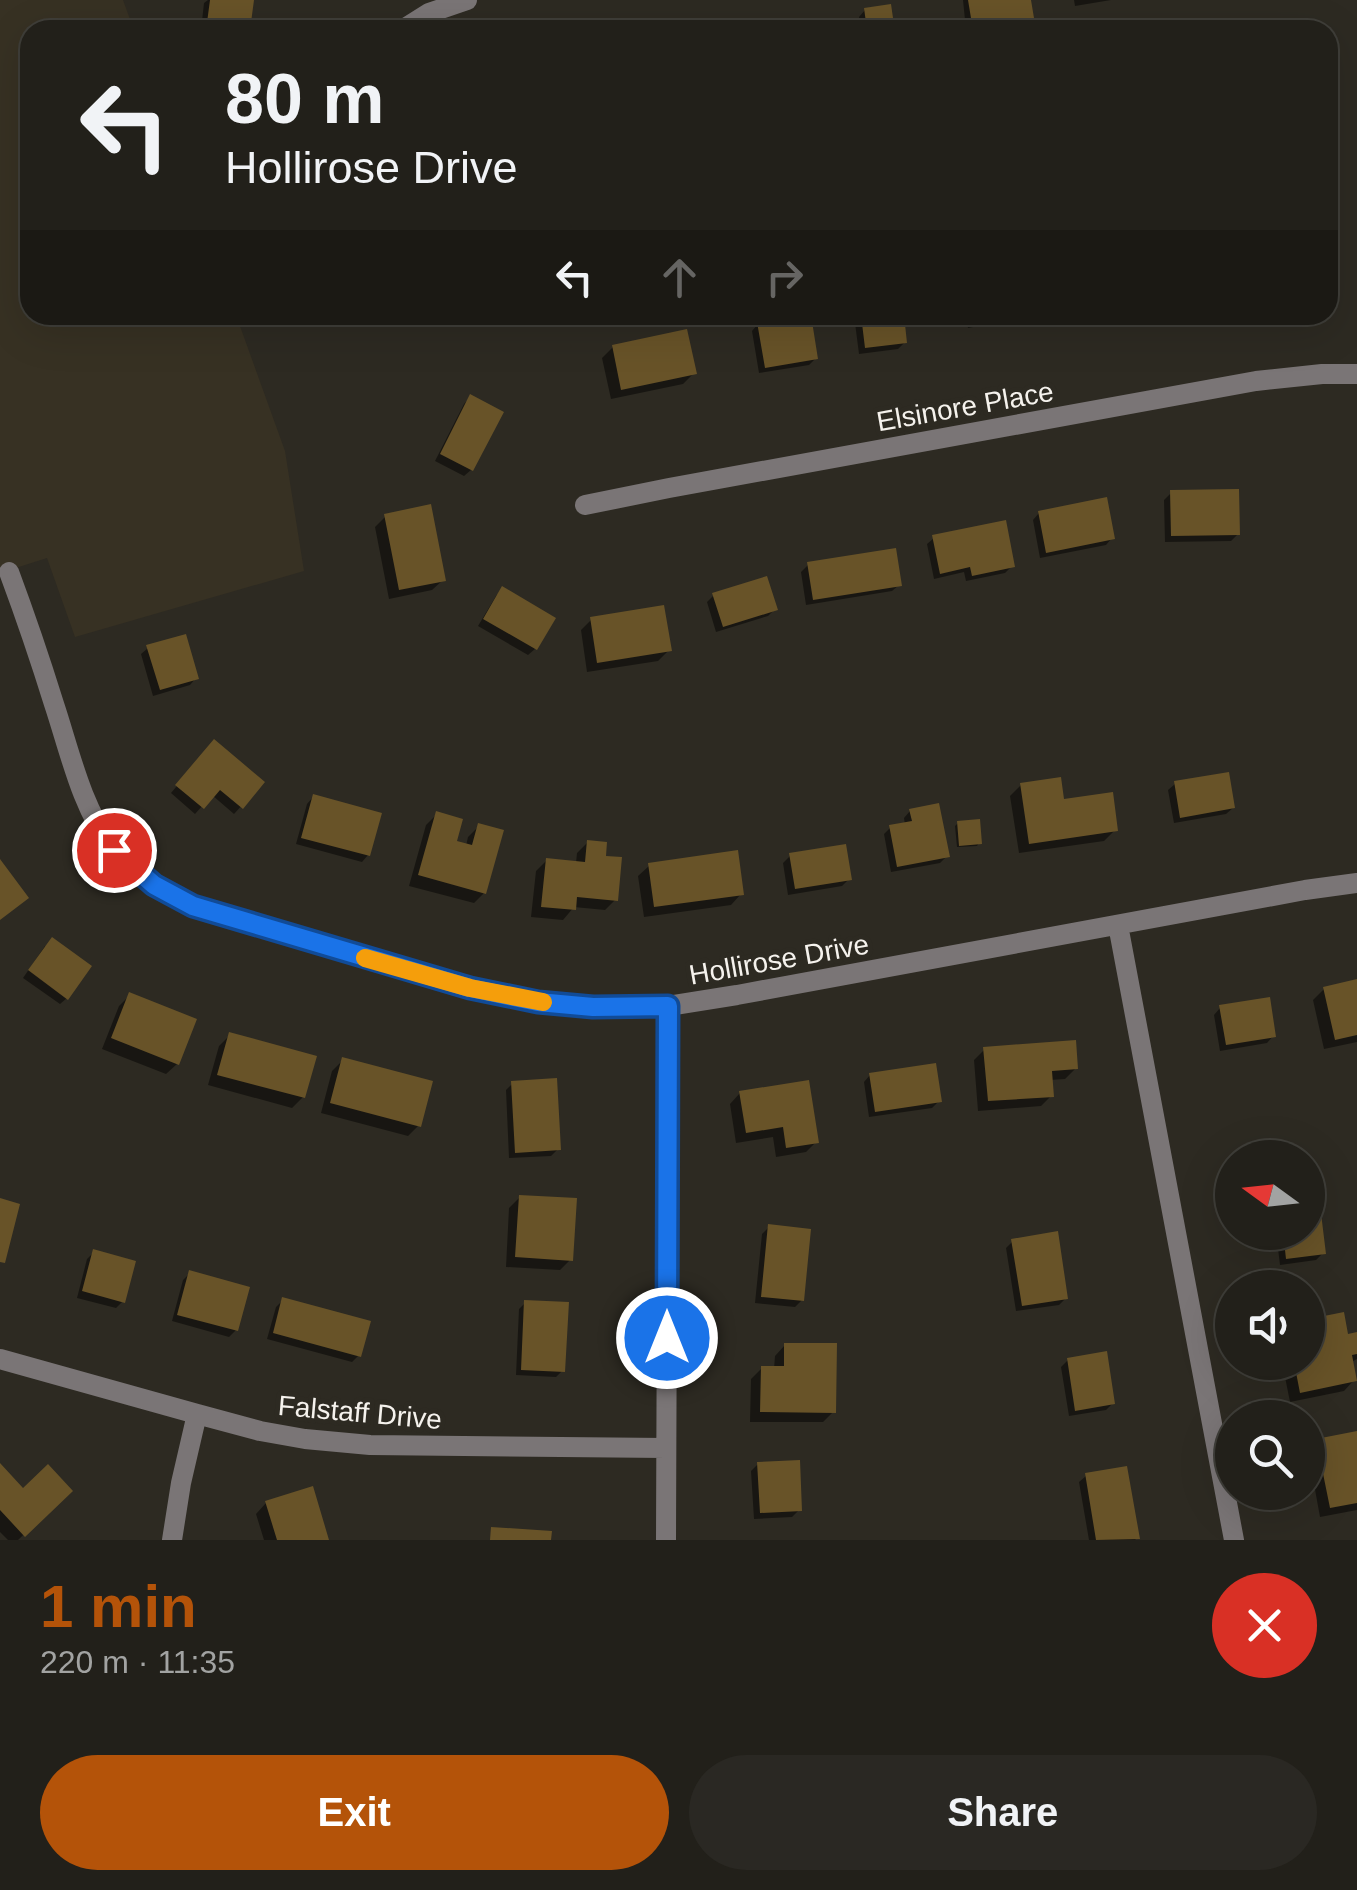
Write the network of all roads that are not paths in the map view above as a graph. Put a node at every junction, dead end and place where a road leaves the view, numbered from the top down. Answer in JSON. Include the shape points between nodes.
{"nodes":[{"id":1,"x":467,"y":0,"type":"edge"},
{"id":2,"x":418,"y":20,"type":"edge"},
{"id":3,"x":1357,"y":374,"type":"edge"},
{"id":4,"x":585,"y":505,"type":"dead end"},
{"id":5,"x":10,"y":572,"type":"dead end"},
{"id":6,"x":1357,"y":883,"type":"edge"},
{"id":7,"x":1118,"y":925,"type":"junction"},
{"id":8,"x":668,"y":1006,"type":"junction"},
{"id":9,"x":0,"y":1358,"type":"edge"},
{"id":10,"x":197,"y":1414,"type":"junction"},
{"id":11,"x":666,"y":1448,"type":"junction"},
{"id":12,"x":172,"y":1540,"type":"edge"},
{"id":13,"x":666,"y":1540,"type":"edge"},
{"id":14,"x":1234,"y":1540,"type":"edge"}],
"edges":[{"from":1,"to":2,"type":"street"},
{"from":3,"to":4,"type":"street","name":"Elsinore Place","via":[[1256,381]]},
{"from":5,"to":8,"type":"street","name":"Hollirose Drive","via":[[98,827],[154,885],[193,906],[470,988],[593,1007]]},
{"from":6,"to":7,"type":"street","name":"Hollirose Drive"},
{"from":7,"to":8,"type":"street","name":"Hollirose Drive"},
{"from":7,"to":14,"type":"street"},
{"from":8,"to":11,"type":"street"},
{"from":9,"to":10,"type":"street","name":"Falstaff Drive"},
{"from":10,"to":11,"type":"street","name":"Falstaff Drive","via":[[260,1431],[370,1445]]},
{"from":10,"to":12,"type":"street"},
{"from":11,"to":13,"type":"street"}]}
